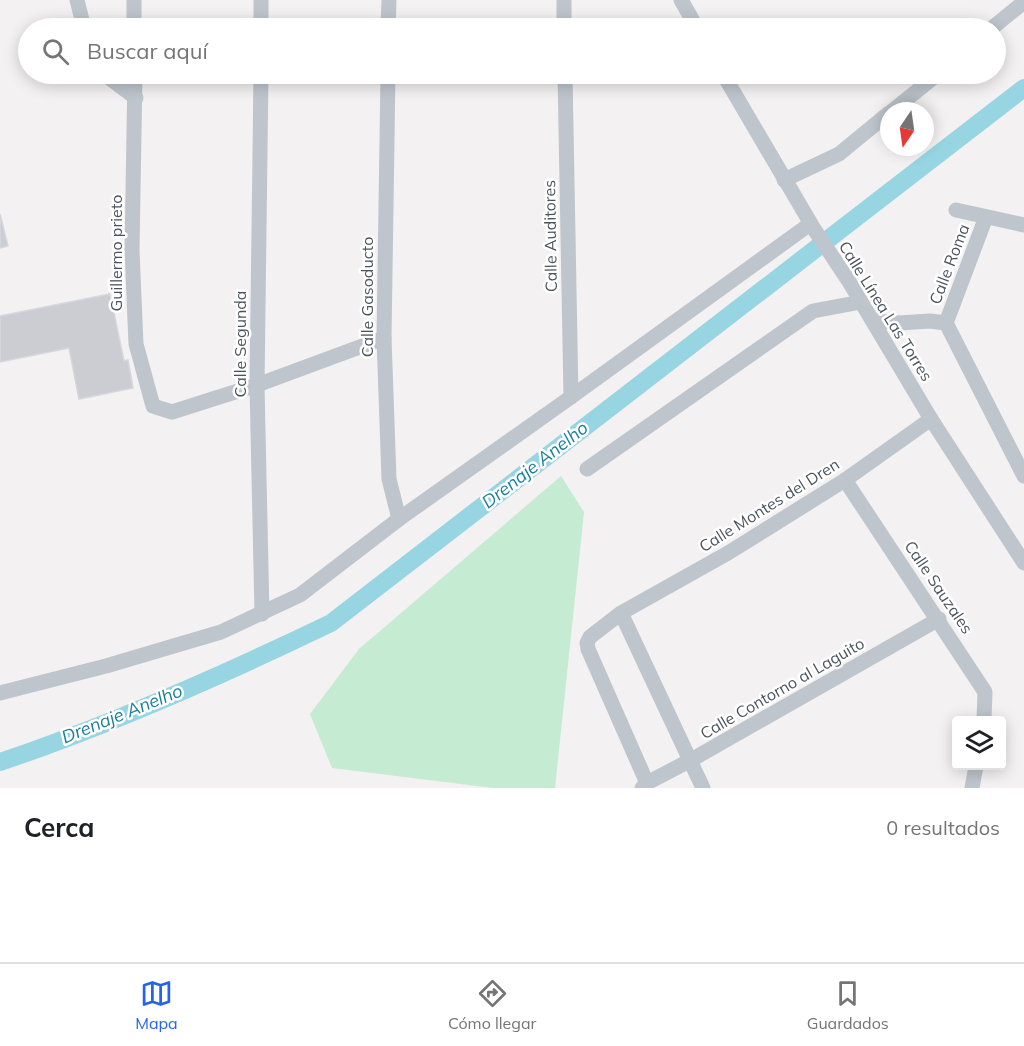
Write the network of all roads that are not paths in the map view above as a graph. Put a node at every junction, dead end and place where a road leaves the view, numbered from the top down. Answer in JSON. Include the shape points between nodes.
{"nodes":[{"id":1,"x":77,"y":0,"type":"edge"},
{"id":2,"x":134,"y":0,"type":"edge"},
{"id":3,"x":261,"y":0,"type":"edge"},
{"id":4,"x":389,"y":0,"type":"edge"},
{"id":5,"x":564,"y":0,"type":"edge"},
{"id":6,"x":681,"y":0,"type":"edge"},
{"id":7,"x":1024,"y":2,"type":"edge"},
{"id":8,"x":82,"y":18,"type":"edge"},
{"id":9,"x":135,"y":18,"type":"edge"},
{"id":10,"x":261,"y":18,"type":"edge"},
{"id":11,"x":388,"y":18,"type":"edge"},
{"id":12,"x":564,"y":18,"type":"edge"},
{"id":13,"x":691,"y":18,"type":"edge"},
{"id":14,"x":1004,"y":18,"type":"edge"},
{"id":15,"x":117,"y":84,"type":"edge"},
{"id":16,"x":135,"y":84,"type":"edge"},
{"id":17,"x":261,"y":84,"type":"edge"},
{"id":18,"x":388,"y":84,"type":"edge"},
{"id":19,"x":565,"y":84,"type":"edge"},
{"id":20,"x":729,"y":84,"type":"edge"},
{"id":21,"x":925,"y":84,"type":"edge"},
{"id":22,"x":136,"y":98,"type":"junction"},
{"id":23,"x":903,"y":102,"type":"edge"},
{"id":24,"x":880,"y":120,"type":"edge"},
{"id":25,"x":784,"y":180,"type":"junction"},
{"id":26,"x":956,"y":210,"type":"dead end"},
{"id":27,"x":986,"y":217,"type":"junction"},
{"id":28,"x":1024,"y":225,"type":"edge"},
{"id":29,"x":812,"y":226,"type":"junction"},
{"id":30,"x":861,"y":302,"type":"junction"},
{"id":31,"x":872,"y":320,"type":"junction"},
{"id":32,"x":946,"y":323,"type":"junction"},
{"id":33,"x":384,"y":339,"type":"junction"},
{"id":34,"x":257,"y":385,"type":"junction"},
{"id":35,"x":571,"y":397,"type":"junction"},
{"id":36,"x":931,"y":419,"type":"junction"},
{"id":37,"x":587,"y":469,"type":"dead end"},
{"id":38,"x":1024,"y":476,"type":"edge"},
{"id":39,"x":845,"y":480,"type":"junction"},
{"id":40,"x":399,"y":519,"type":"junction"},
{"id":41,"x":1024,"y":563,"type":"edge"},
{"id":42,"x":621,"y":613,"type":"junction"},
{"id":43,"x":262,"y":614,"type":"junction"},
{"id":44,"x":939,"y":619,"type":"junction"},
{"id":45,"x":0,"y":693,"type":"edge"},
{"id":46,"x":984,"y":716,"type":"edge"},
{"id":47,"x":691,"y":760,"type":"junction"},
{"id":48,"x":975,"y":770,"type":"edge"},
{"id":49,"x":645,"y":785,"type":"edge"},
{"id":50,"x":703,"y":788,"type":"edge"},
{"id":51,"x":972,"y":788,"type":"edge"}],
"edges":[{"from":1,"to":8,"type":"street"},
{"from":2,"to":9,"type":"street"},
{"from":3,"to":10,"type":"street"},
{"from":4,"to":11,"type":"street"},
{"from":5,"to":12,"type":"street"},
{"from":6,"to":13,"type":"street"},
{"from":7,"to":14,"type":"street"},
{"from":15,"to":22,"type":"street"},
{"from":16,"to":22,"type":"street","name":"Guillermo prieto"},
{"from":17,"to":34,"type":"street","name":"Calle Segunda"},
{"from":18,"to":33,"type":"street","name":"Calle Gasoducto"},
{"from":19,"to":35,"type":"street","name":"Calle Auditores"},
{"from":20,"to":25,"type":"street","name":"Calle Línea Las Torres"},
{"from":21,"to":23,"type":"street"},
{"from":22,"to":34,"type":"street","name":"Guillermo prieto","via":[[132,250],[136,344],[153,406],[172,412]]},
{"from":24,"to":25,"type":"street","via":[[839,154]]},
{"from":25,"to":29,"type":"street","name":"Calle Línea Las Torres"},
{"from":26,"to":27,"type":"street"},
{"from":27,"to":28,"type":"street"},
{"from":27,"to":32,"type":"street","name":"Calle Roma"},
{"from":29,"to":30,"type":"street","name":"Calle Línea Las Torres"},
{"from":29,"to":35,"type":"street"},
{"from":30,"to":31,"type":"street","name":"Calle Línea Las Torres"},
{"from":30,"to":37,"type":"street","via":[[813,310]]},
{"from":31,"to":32,"type":"street"},
{"from":31,"to":36,"type":"street","name":"Calle Línea Las Torres"},
{"from":32,"to":38,"type":"street"},
{"from":33,"to":34,"type":"street"},
{"from":33,"to":40,"type":"street","name":"Calle Gasoducto","via":[[389,479]]},
{"from":34,"to":43,"type":"street","name":"Calle Segunda"},
{"from":35,"to":40,"type":"street"},
{"from":36,"to":39,"type":"street","name":"Calle Montes del Dren"},
{"from":36,"to":41,"type":"street","name":"Calle Línea Las Torres"},
{"from":39,"to":42,"type":"street","name":"Calle Montes del Dren","via":[[728,553]]},
{"from":39,"to":44,"type":"street","name":"Calle Sauzales"},
{"from":40,"to":43,"type":"street","via":[[300,595]]},
{"from":42,"to":47,"type":"street"},
{"from":42,"to":49,"type":"street","name":"Calle Montes del Dren","via":[[590,637],[588,649]]},
{"from":43,"to":45,"type":"street","via":[[221,632]]},
{"from":44,"to":46,"type":"street","name":"Calle Sauzales","via":[[986,692]]},
{"from":44,"to":47,"type":"street","name":"Calle Contorno al Laguito"},
{"from":47,"to":49,"type":"street","name":"Calle Contorno al Laguito"},
{"from":47,"to":50,"type":"street"},
{"from":48,"to":51,"type":"street"}]}
